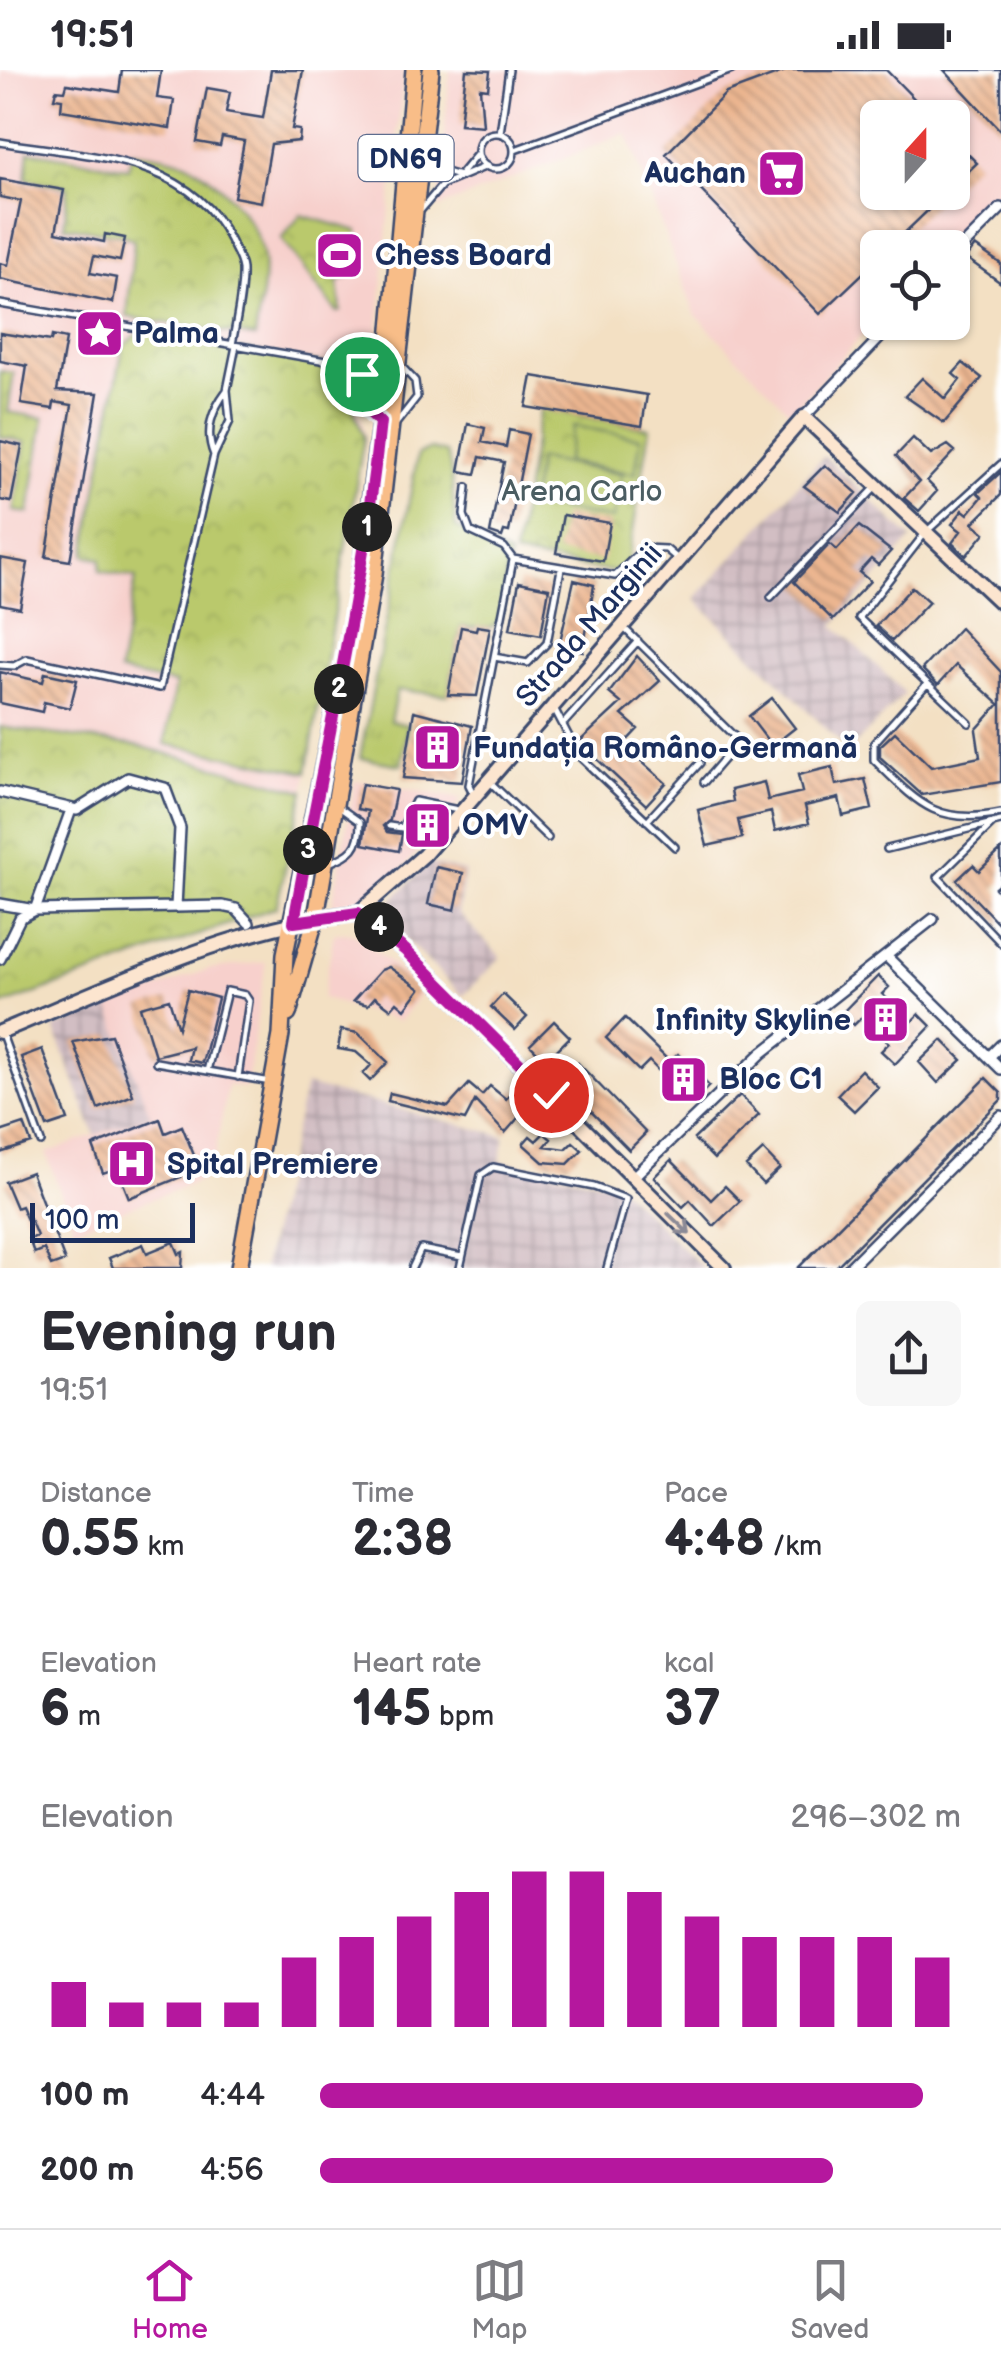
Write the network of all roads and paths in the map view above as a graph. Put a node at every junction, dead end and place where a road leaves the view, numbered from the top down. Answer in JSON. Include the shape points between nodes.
{"nodes":[{"id":1,"x":414,"y":70,"type":"edge"},
{"id":2,"x":431,"y":70,"type":"edge"},
{"id":3,"x":509,"y":70,"type":"edge"},
{"id":4,"x":732,"y":70,"type":"edge"},
{"id":5,"x":500,"y":133,"type":"junction"},
{"id":6,"x":421,"y":140,"type":"junction"},
{"id":7,"x":0,"y":142,"type":"edge"},
{"id":8,"x":515,"y":150,"type":"junction"},
{"id":9,"x":478,"y":152,"type":"junction"},
{"id":10,"x":487,"y":166,"type":"junction"},
{"id":11,"x":458,"y":176,"type":"junction"},
{"id":12,"x":1001,"y":208,"type":"edge"},
{"id":13,"x":970,"y":239,"type":"edge"},
{"id":14,"x":410,"y":246,"type":"junction"},
{"id":15,"x":0,"y":304,"type":"edge"},
{"id":16,"x":877,"y":340,"type":"edge"},
{"id":17,"x":234,"y":346,"type":"junction"},
{"id":18,"x":393,"y":364,"type":"junction"},
{"id":19,"x":366,"y":368,"type":"junction"},
{"id":20,"x":227,"y":390,"type":"junction"},
{"id":21,"x":804,"y":417,"type":"junction"},
{"id":22,"x":380,"y":422,"type":"junction"},
{"id":23,"x":214,"y":455,"type":"junction"},
{"id":24,"x":1001,"y":464,"type":"edge"},
{"id":25,"x":877,"y":486,"type":"junction"},
{"id":26,"x":467,"y":487,"type":"dead end"},
{"id":27,"x":926,"y":532,"type":"junction"},
{"id":28,"x":513,"y":559,"type":"junction"},
{"id":29,"x":679,"y":560,"type":"junction"},
{"id":30,"x":561,"y":569,"type":"junction"},
{"id":31,"x":771,"y":597,"type":"dead end"},
{"id":32,"x":1001,"y":603,"type":"edge"},
{"id":33,"x":621,"y":625,"type":"junction"},
{"id":34,"x":638,"y":641,"type":"junction"},
{"id":35,"x":494,"y":657,"type":"junction"},
{"id":36,"x":0,"y":665,"type":"edge"},
{"id":37,"x":926,"y":684,"type":"junction"},
{"id":38,"x":552,"y":706,"type":"junction"},
{"id":39,"x":564,"y":722,"type":"junction"},
{"id":40,"x":969,"y":722,"type":"dead end"},
{"id":41,"x":700,"y":763,"type":"dead end"},
{"id":42,"x":488,"y":780,"type":"junction"},
{"id":43,"x":704,"y":782,"type":"dead end"},
{"id":44,"x":0,"y":792,"type":"edge"},
{"id":45,"x":476,"y":796,"type":"junction"},
{"id":46,"x":336,"y":806,"type":"junction"},
{"id":47,"x":71,"y":810,"type":"junction"},
{"id":48,"x":463,"y":811,"type":"junction"},
{"id":49,"x":1001,"y":813,"type":"edge"},
{"id":50,"x":647,"y":821,"type":"junction"},
{"id":51,"x":1001,"y":821,"type":"edge"},
{"id":52,"x":992,"y":824,"type":"junction"},
{"id":53,"x":389,"y":826,"type":"dead end"},
{"id":54,"x":548,"y":838,"type":"dead end"},
{"id":55,"x":675,"y":846,"type":"dead end"},
{"id":56,"x":887,"y":849,"type":"dead end"},
{"id":57,"x":326,"y":864,"type":"junction"},
{"id":58,"x":0,"y":904,"type":"edge"},
{"id":59,"x":176,"y":907,"type":"junction"},
{"id":60,"x":35,"y":910,"type":"junction"},
{"id":61,"x":358,"y":913,"type":"junction"},
{"id":62,"x":316,"y":917,"type":"junction"},
{"id":63,"x":932,"y":919,"type":"dead end"},
{"id":64,"x":294,"y":922,"type":"junction"},
{"id":65,"x":249,"y":923,"type":"dead end"},
{"id":66,"x":1001,"y":943,"type":"edge"},
{"id":67,"x":886,"y":956,"type":"junction"},
{"id":68,"x":0,"y":959,"type":"edge"},
{"id":69,"x":0,"y":1031,"type":"edge"},
{"id":70,"x":281,"y":1035,"type":"junction"},
{"id":71,"x":1001,"y":1045,"type":"edge"},
{"id":72,"x":989,"y":1057,"type":"junction"},
{"id":73,"x":156,"y":1062,"type":"dead end"},
{"id":74,"x":1001,"y":1069,"type":"edge"},
{"id":75,"x":208,"y":1071,"type":"junction"},
{"id":76,"x":238,"y":1076,"type":"junction"},
{"id":77,"x":272,"y":1082,"type":"junction"},
{"id":78,"x":1001,"y":1116,"type":"edge"},
{"id":79,"x":41,"y":1142,"type":"dead end"},
{"id":80,"x":636,"y":1181,"type":"junction"},
{"id":81,"x":626,"y":1199,"type":"junction"},
{"id":82,"x":462,"y":1256,"type":"junction"},
{"id":83,"x":239,"y":1268,"type":"edge"},
{"id":84,"x":412,"y":1268,"type":"edge"},
{"id":85,"x":460,"y":1268,"type":"edge"},
{"id":86,"x":607,"y":1268,"type":"edge"},
{"id":87,"x":724,"y":1268,"type":"edge"},
{"id":88,"x":850,"y":1268,"type":"edge"}],
"edges":[{"from":1,"to":18,"type":"main road","number":"DN69"},
{"from":2,"to":6,"type":"main road","number":"DN69"},
{"from":3,"to":5,"type":"lane"},
{"from":4,"to":8,"type":"lane"},
{"from":5,"to":8,"type":"lane"},
{"from":5,"to":9,"type":"lane","via":[[482,139]]},
{"from":6,"to":11,"type":"lane","via":[[430,163]]},
{"from":6,"to":14,"type":"main road","number":"DN69"},
{"from":7,"to":17,"type":"lane","via":[[156,170],[199,199],[226,231],[242,266]]},
{"from":8,"to":10,"type":"lane","via":[[506,166]]},
{"from":9,"to":10,"type":"lane"},
{"from":9,"to":11,"type":"lane"},
{"from":10,"to":11,"type":"lane"},
{"from":11,"to":14,"type":"lane","via":[[424,202]]},
{"from":12,"to":13,"type":"street"},
{"from":14,"to":18,"type":"main road","number":"DN69"},
{"from":15,"to":17,"type":"lane"},
{"from":16,"to":21,"type":"street","name":"Strada Marginii"},
{"from":17,"to":19,"type":"lane"},
{"from":17,"to":20,"type":"lane"},
{"from":18,"to":19,"type":"lane"},
{"from":18,"to":22,"type":"main road","number":"DN69"},
{"from":18,"to":46,"type":"main road","number":"DN69","via":[[377,558]]},
{"from":19,"to":22,"type":"lane","via":[[359,398]]},
{"from":20,"to":23,"type":"lane","via":[[230,421]]},
{"from":20,"to":23,"type":"lane","via":[[209,427]]},
{"from":21,"to":25,"type":"street"},
{"from":21,"to":29,"type":"street","name":"Strada Marginii"},
{"from":22,"to":64,"type":"main road","number":"DN69","via":[[356,602]]},
{"from":23,"to":36,"type":"lane","via":[[160,688],[27,659]]},
{"from":24,"to":27,"type":"lane"},
{"from":25,"to":27,"type":"street"},
{"from":25,"to":31,"type":"lane"},
{"from":26,"to":28,"type":"lane","via":[[470,532],[504,547]]},
{"from":27,"to":32,"type":"street"},
{"from":27,"to":37,"type":"lane","via":[[859,618]]},
{"from":28,"to":30,"type":"lane"},
{"from":28,"to":35,"type":"lane"},
{"from":29,"to":30,"type":"lane","via":[[666,550],[644,548],[615,576]]},
{"from":29,"to":33,"type":"street","name":"Strada Marginii"},
{"from":30,"to":35,"type":"lane","via":[[547,643],[528,663]]},
{"from":33,"to":34,"type":"lane"},
{"from":33,"to":38,"type":"street","name":"Strada Marginii"},
{"from":34,"to":39,"type":"lane"},
{"from":34,"to":43,"type":"lane","via":[[736,738]]},
{"from":35,"to":45,"type":"lane","via":[[469,786]]},
{"from":37,"to":40,"type":"lane"},
{"from":37,"to":49,"type":"lane","via":[[874,744],[874,760],[918,804],[944,816]]},
{"from":38,"to":39,"type":"lane"},
{"from":38,"to":42,"type":"street","name":"Strada Marginii"},
{"from":39,"to":50,"type":"lane","via":[[579,756]]},
{"from":41,"to":50,"type":"lane"},
{"from":42,"to":45,"type":"street","name":"Strada Marginii"},
{"from":42,"to":54,"type":"lane"},
{"from":44,"to":47,"type":"street"},
{"from":45,"to":48,"type":"street","name":"Strada Marginii"},
{"from":46,"to":57,"type":"main road","number":"DN69"},
{"from":46,"to":57,"type":"lane","via":[[363,822],[360,840],[352,854]]},
{"from":47,"to":59,"type":"street","via":[[128,778],[165,788],[180,828]]},
{"from":47,"to":60,"type":"street"},
{"from":48,"to":53,"type":"lane","via":[[414,801],[402,828]]},
{"from":48,"to":61,"type":"street","name":"Strada Marginii"},
{"from":50,"to":55,"type":"lane"},
{"from":51,"to":52,"type":"lane"},
{"from":52,"to":56,"type":"lane"},
{"from":52,"to":66,"type":"lane","via":[[938,877]]},
{"from":57,"to":62,"type":"main road","number":"DN69"},
{"from":58,"to":60,"type":"street"},
{"from":59,"to":60,"type":"street"},
{"from":59,"to":65,"type":"street","via":[[236,909]]},
{"from":60,"to":68,"type":"street","via":[[20,918]]},
{"from":61,"to":62,"type":"street"},
{"from":61,"to":80,"type":"street","via":[[405,950]]},
{"from":62,"to":64,"type":"street"},
{"from":62,"to":70,"type":"main road","number":"DN69"},
{"from":63,"to":67,"type":"street"},
{"from":64,"to":69,"type":"street","via":[[208,948]]},
{"from":64,"to":70,"type":"main road","number":"DN69"},
{"from":67,"to":72,"type":"street"},
{"from":67,"to":80,"type":"street","via":[[762,1053]]},
{"from":69,"to":79,"type":"lane"},
{"from":70,"to":77,"type":"main road","number":"DN69"},
{"from":71,"to":72,"type":"street"},
{"from":72,"to":74,"type":"street"},
{"from":73,"to":75,"type":"lane"},
{"from":75,"to":76,"type":"lane"},
{"from":75,"to":76,"type":"lane","via":[[227,991],[249,1001]]},
{"from":76,"to":77,"type":"lane"},
{"from":77,"to":83,"type":"main road","number":"DN69"},
{"from":78,"to":88,"type":"street"},
{"from":80,"to":81,"type":"lane"},
{"from":80,"to":87,"type":"street","one_way":true},
{"from":81,"to":82,"type":"lane","via":[[594,1186],[485,1169]]},
{"from":81,"to":86,"type":"lane"},
{"from":82,"to":84,"type":"lane","via":[[421,1250]]},
{"from":82,"to":85,"type":"lane"}]}
